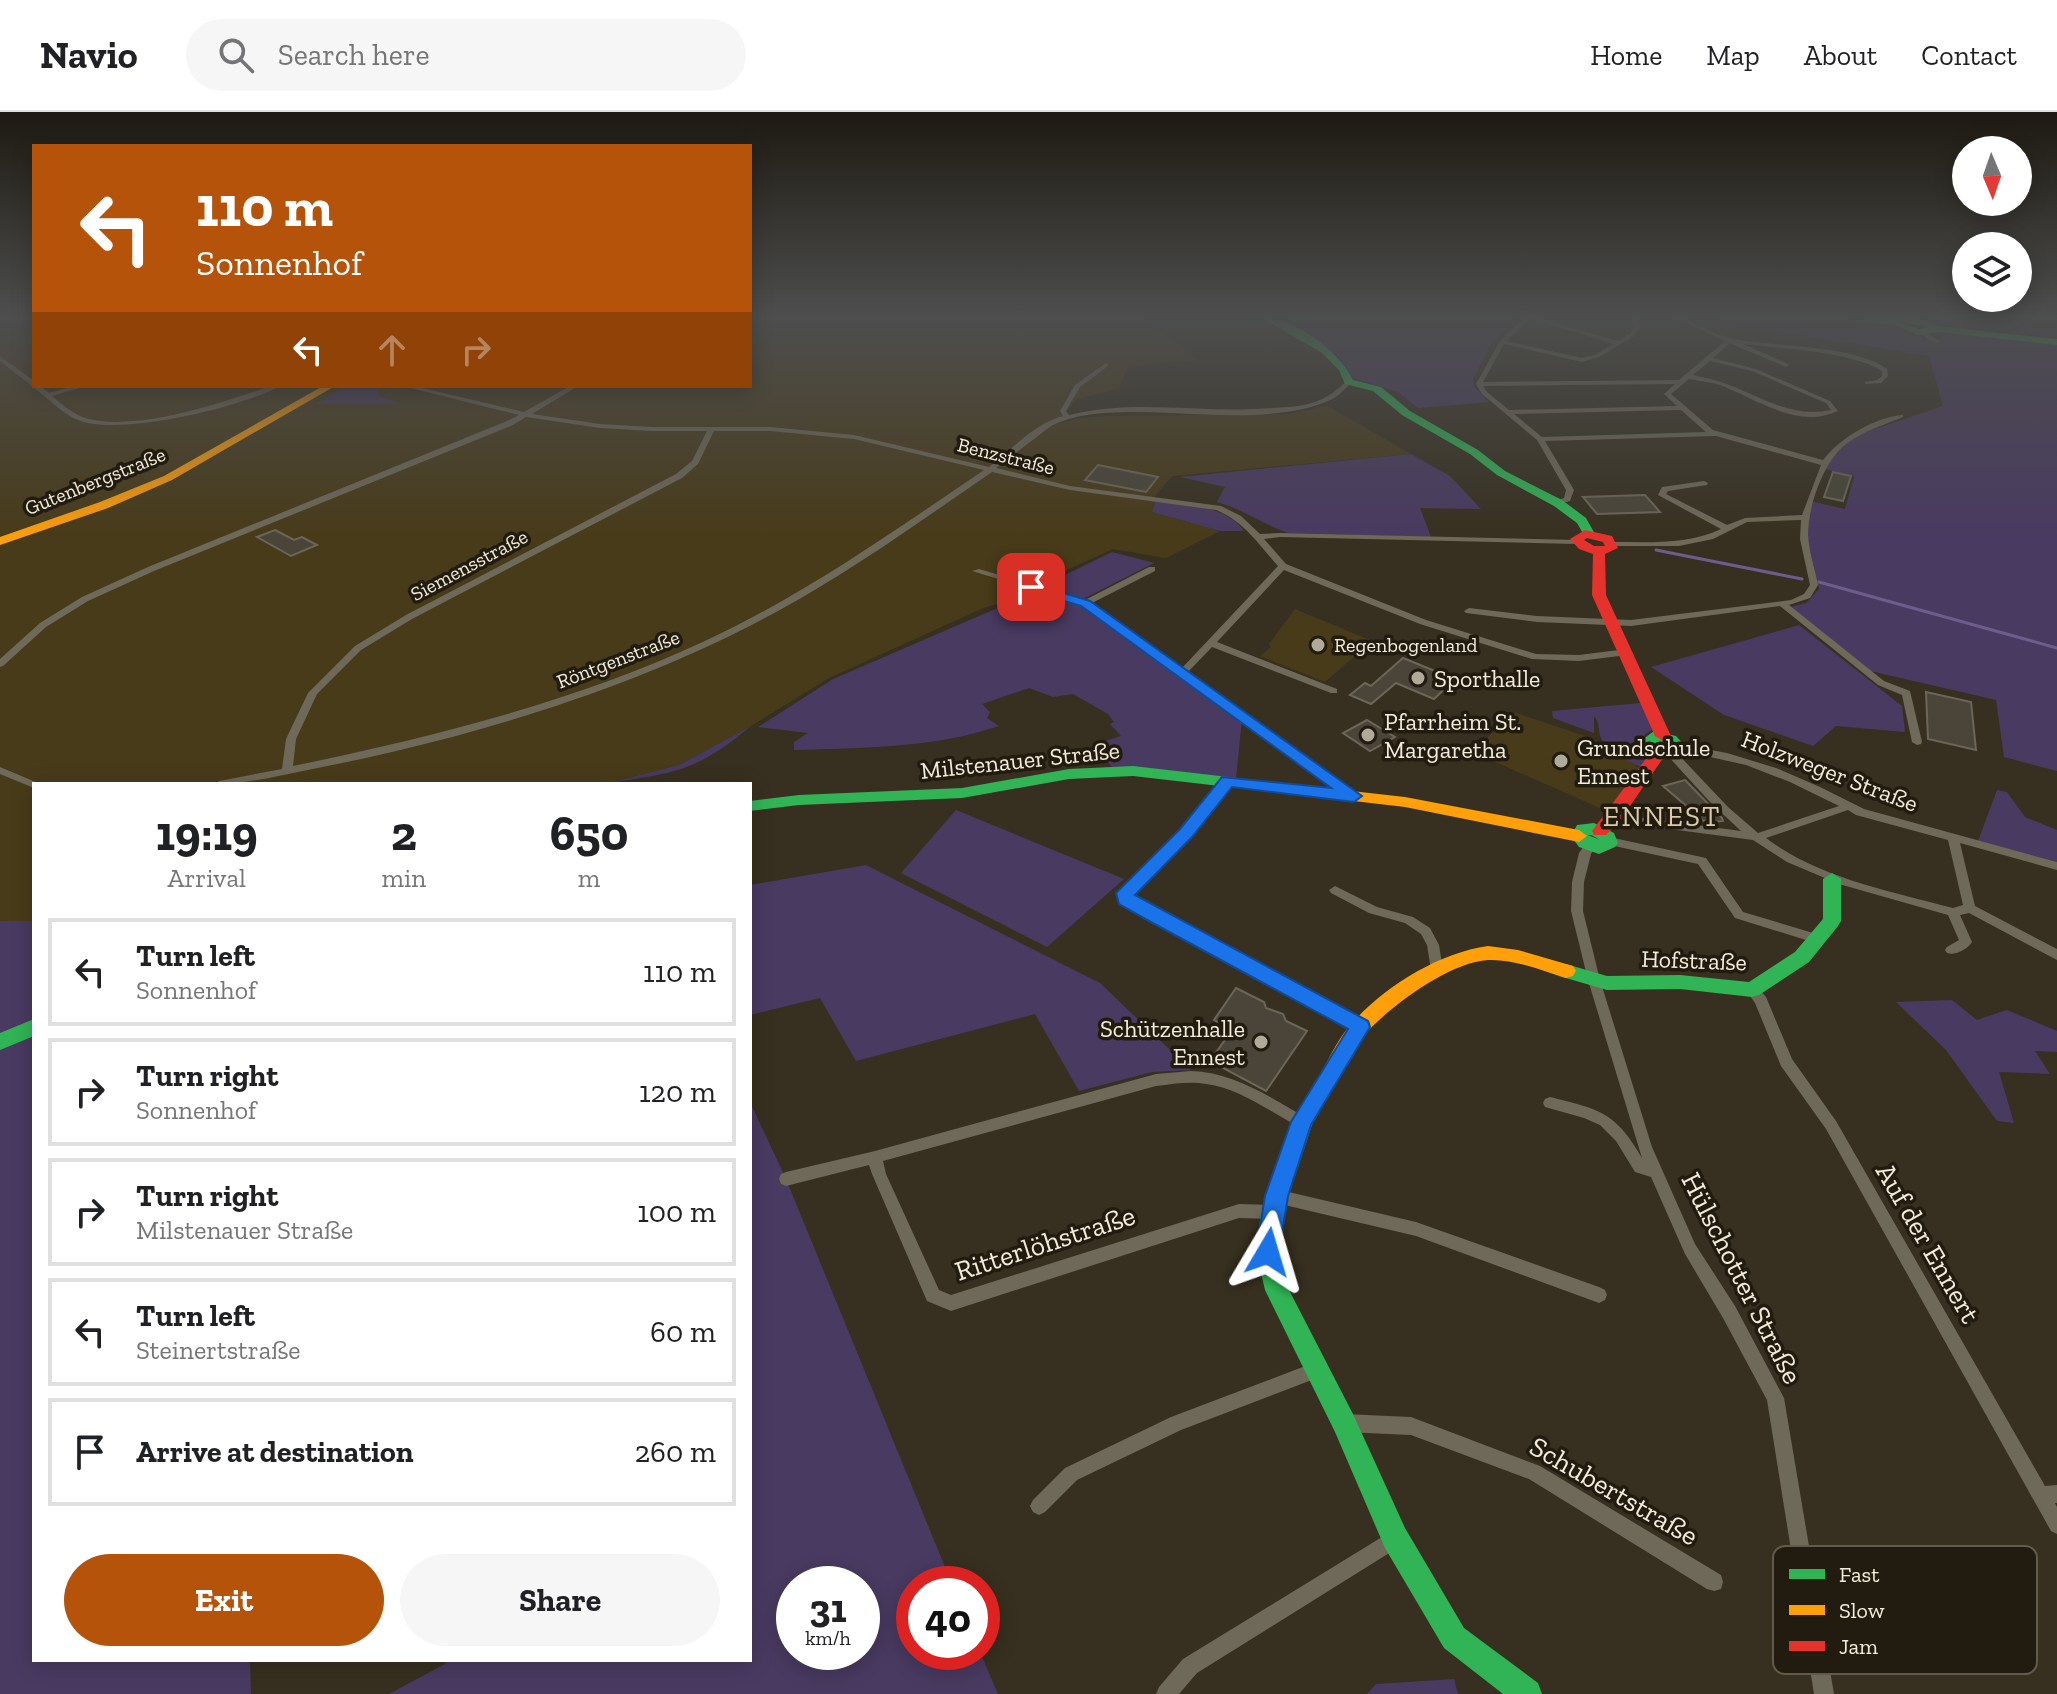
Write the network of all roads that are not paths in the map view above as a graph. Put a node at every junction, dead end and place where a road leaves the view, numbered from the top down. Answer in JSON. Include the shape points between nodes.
{"nodes":[{"id":1,"x":44,"y":392,"type":"edge"},
{"id":2,"x":60,"y":392,"type":"edge"},
{"id":3,"x":258,"y":392,"type":"edge"},
{"id":4,"x":320,"y":392,"type":"edge"},
{"id":5,"x":430,"y":392,"type":"edge"},
{"id":6,"x":565,"y":392,"type":"edge"},
{"id":7,"x":1074,"y":392,"type":"edge"},
{"id":8,"x":1339,"y":392,"type":"edge"},
{"id":9,"x":1380,"y":392,"type":"edge"},
{"id":10,"x":1483,"y":392,"type":"edge"},
{"id":11,"x":1669,"y":392,"type":"edge"},
{"id":12,"x":1740,"y":392,"type":"edge"},
{"id":13,"x":1804,"y":392,"type":"edge"},
{"id":14,"x":48,"y":395,"type":"junction"},
{"id":15,"x":1682,"y":408,"type":"junction"},
{"id":16,"x":1511,"y":412,"type":"junction"},
{"id":17,"x":527,"y":415,"type":"junction"},
{"id":18,"x":1066,"y":416,"type":"junction"},
{"id":19,"x":1901,"y":416,"type":"dead end"},
{"id":20,"x":711,"y":430,"type":"junction"},
{"id":21,"x":1714,"y":434,"type":"junction"},
{"id":22,"x":1540,"y":439,"type":"junction"},
{"id":23,"x":1824,"y":463,"type":"junction"},
{"id":24,"x":990,"y":469,"type":"junction"},
{"id":25,"x":1704,"y":483,"type":"dead end"},
{"id":26,"x":1558,"y":503,"type":"junction"},
{"id":27,"x":1805,"y":517,"type":"junction"},
{"id":28,"x":1726,"y":528,"type":"junction"},
{"id":29,"x":1258,"y":537,"type":"junction"},
{"id":30,"x":1583,"y":538,"type":"junction"},
{"id":31,"x":0,"y":541,"type":"edge"},
{"id":32,"x":1606,"y":548,"type":"junction"},
{"id":33,"x":1283,"y":566,"type":"junction"},
{"id":34,"x":1152,"y":569,"type":"dead end"},
{"id":35,"x":976,"y":571,"type":"dead end"},
{"id":36,"x":1086,"y":603,"type":"junction"},
{"id":37,"x":1782,"y":604,"type":"junction"},
{"id":38,"x":1469,"y":611,"type":"dead end"},
{"id":39,"x":1612,"y":622,"type":"junction"},
{"id":40,"x":1211,"y":643,"type":"junction"},
{"id":41,"x":1627,"y":652,"type":"junction"},
{"id":42,"x":0,"y":664,"type":"edge"},
{"id":43,"x":1183,"y":672,"type":"junction"},
{"id":44,"x":1334,"y":691,"type":"dead end"},
{"id":45,"x":1917,"y":742,"type":"dead end"},
{"id":46,"x":1668,"y":746,"type":"junction"},
{"id":47,"x":0,"y":770,"type":"edge"},
{"id":48,"x":287,"y":772,"type":"junction"},
{"id":49,"x":1228,"y":781,"type":"junction"},
{"id":50,"x":230,"y":782,"type":"edge"},
{"id":51,"x":32,"y":784,"type":"edge"},
{"id":52,"x":1354,"y":796,"type":"junction"},
{"id":53,"x":752,"y":806,"type":"edge"},
{"id":54,"x":1849,"y":806,"type":"junction"},
{"id":55,"x":1598,"y":834,"type":"junction"},
{"id":56,"x":1757,"y":837,"type":"junction"},
{"id":57,"x":1953,"y":839,"type":"junction"},
{"id":58,"x":2057,"y":866,"type":"edge"},
{"id":59,"x":1832,"y":879,"type":"junction"},
{"id":60,"x":1335,"y":890,"type":"dead end"},
{"id":61,"x":1970,"y":908,"type":"junction"},
{"id":62,"x":1953,"y":912,"type":"junction"},
{"id":63,"x":1819,"y":939,"type":"junction"},
{"id":64,"x":1951,"y":950,"type":"dead end"},
{"id":65,"x":2057,"y":955,"type":"edge"},
{"id":66,"x":1437,"y":970,"type":"junction"},
{"id":67,"x":1594,"y":980,"type":"junction"},
{"id":68,"x":1752,"y":990,"type":"junction"},
{"id":69,"x":1360,"y":1027,"type":"junction"},
{"id":70,"x":32,"y":1028,"type":"edge"},
{"id":71,"x":0,"y":1042,"type":"edge"},
{"id":72,"x":1550,"y":1103,"type":"dead end"},
{"id":73,"x":1302,"y":1122,"type":"junction"},
{"id":74,"x":875,"y":1157,"type":"junction"},
{"id":75,"x":1655,"y":1172,"type":"junction"},
{"id":76,"x":786,"y":1179,"type":"dead end"},
{"id":77,"x":1274,"y":1204,"type":"junction"},
{"id":78,"x":1599,"y":1295,"type":"dead end"},
{"id":79,"x":1316,"y":1370,"type":"junction"},
{"id":80,"x":1344,"y":1423,"type":"junction"},
{"id":81,"x":2049,"y":1494,"type":"edge"},
{"id":82,"x":1039,"y":1506,"type":"dead end"},
{"id":83,"x":2057,"y":1525,"type":"edge"},
{"id":84,"x":1395,"y":1538,"type":"junction"},
{"id":85,"x":1800,"y":1546,"type":"edge"},
{"id":86,"x":1714,"y":1582,"type":"dead end"},
{"id":87,"x":1821,"y":1674,"type":"edge"},
{"id":88,"x":1166,"y":1694,"type":"edge"},
{"id":89,"x":1527,"y":1694,"type":"edge"},
{"id":90,"x":1824,"y":1694,"type":"edge"}],
"edges":[{"from":1,"to":14,"type":"street"},
{"from":2,"to":14,"type":"street"},
{"from":3,"to":14,"type":"street","via":[[121,424],[79,418]]},
{"from":4,"to":31,"type":"street","name":"Gutenbergstraße","via":[[168,478]]},
{"from":5,"to":17,"type":"street","name":"Benzstraße"},
{"from":6,"to":17,"type":"street"},
{"from":7,"to":18,"type":"street","via":[[1063,411]]},
{"from":8,"to":18,"type":"street","via":[[1331,400],[1293,409]]},
{"from":9,"to":26,"type":"street","via":[[1501,473]]},
{"from":10,"to":16,"type":"street"},
{"from":11,"to":15,"type":"street"},
{"from":12,"to":13,"type":"street","via":[[1791,414],[1835,411]]},
{"from":15,"to":16,"type":"street"},
{"from":15,"to":21,"type":"street"},
{"from":16,"to":22,"type":"street"},
{"from":17,"to":20,"type":"street","name":"Benzstraße","via":[[600,426]]},
{"from":17,"to":42,"type":"street","via":[[85,599],[43,625]]},
{"from":18,"to":24,"type":"street","name":"Röntgenstraße"},
{"from":19,"to":23,"type":"street","via":[[1846,438]]},
{"from":20,"to":24,"type":"street","name":"Benzstraße","via":[[854,437]]},
{"from":20,"to":48,"type":"street","name":"Siemensstraße","via":[[695,462],[679,476],[358,648],[313,693],[291,739]]},
{"from":21,"to":22,"type":"street"},
{"from":21,"to":23,"type":"street"},
{"from":22,"to":26,"type":"street","via":[[1570,490]]},
{"from":23,"to":27,"type":"street"},
{"from":24,"to":29,"type":"street","name":"Benzstraße","via":[[1070,488],[1218,508],[1243,519]]},
{"from":24,"to":48,"type":"street","name":"Röntgenstraße","via":[[825,580],[678,656],[484,726]]},
{"from":25,"to":28,"type":"street","via":[[1665,489],[1662,495]]},
{"from":26,"to":30,"type":"street","via":[[1582,521]]},
{"from":27,"to":28,"type":"street","via":[[1756,518]]},
{"from":27,"to":37,"type":"street","via":[[1814,585],[1801,600]]},
{"from":28,"to":32,"type":"street","via":[[1679,544]]},
{"from":29,"to":30,"type":"street"},
{"from":29,"to":33,"type":"street","name":"Benzstraße"},
{"from":30,"to":32,"type":"street","via":[[1584,548]]},
{"from":32,"to":39,"type":"street","via":[[1597,587]]},
{"from":33,"to":40,"type":"street"},
{"from":33,"to":41,"type":"street","via":[[1423,622],[1535,657]]},
{"from":34,"to":36,"type":"street"},
{"from":35,"to":36,"type":"street"},
{"from":36,"to":43,"type":"street"},
{"from":37,"to":39,"type":"street"},
{"from":37,"to":45,"type":"street","via":[[1881,683],[1907,693]]},
{"from":38,"to":39,"type":"street"},
{"from":39,"to":41,"type":"street"},
{"from":40,"to":43,"type":"street"},
{"from":40,"to":44,"type":"street"},
{"from":41,"to":46,"type":"street"},
{"from":43,"to":52,"type":"street"},
{"from":46,"to":54,"type":"street","name":"Holzweger Straße","via":[[1742,758]]},
{"from":46,"to":55,"type":"street","name":"Hülschotter Straße"},
{"from":46,"to":56,"type":"street"},
{"from":47,"to":51,"type":"street"},
{"from":48,"to":50,"type":"street","name":"Röntgenstraße"},
{"from":49,"to":52,"type":"street","name":"Milstenauer Straße"},
{"from":49,"to":53,"type":"street","name":"Milstenauer Straße","via":[[1102,771],[962,793]]},
{"from":49,"to":69,"type":"street","via":[[1186,833],[1125,893],[1126,899]]},
{"from":52,"to":55,"type":"street","name":"Milstenauer Straße"},
{"from":54,"to":56,"type":"street"},
{"from":54,"to":57,"type":"street","name":"Holzweger Straße"},
{"from":55,"to":56,"type":"street"},
{"from":55,"to":63,"type":"street","via":[[1702,861],[1739,915]]},
{"from":55,"to":67,"type":"street","name":"Hülschotter Straße","via":[[1585,853],[1577,911]]},
{"from":56,"to":59,"type":"street"},
{"from":57,"to":58,"type":"street","name":"Holzweger Straße"},
{"from":57,"to":61,"type":"street"},
{"from":59,"to":62,"type":"street"},
{"from":59,"to":63,"type":"street","name":"Hofstraße","via":[[1832,921]]},
{"from":60,"to":66,"type":"street","via":[[1426,931]]},
{"from":61,"to":62,"type":"street"},
{"from":61,"to":65,"type":"street"},
{"from":62,"to":64,"type":"street","via":[[1966,942]]},
{"from":63,"to":68,"type":"street","name":"Hofstraße","via":[[1802,957]]},
{"from":66,"to":67,"type":"street","via":[[1484,953],[1513,955]]},
{"from":66,"to":69,"type":"street"},
{"from":67,"to":68,"type":"street","name":"Hofstraße"},
{"from":67,"to":75,"type":"street","name":"Hülschotter Straße"},
{"from":68,"to":81,"type":"street","name":"Auf der Ennert","via":[[1786,1062],[1838,1138]]},
{"from":69,"to":73,"type":"street"},
{"from":70,"to":71,"type":"street"},
{"from":72,"to":75,"type":"street","name":"Hülschotter Straße","via":[[1607,1119],[1640,1167]]},
{"from":73,"to":74,"type":"street","via":[[1213,1079],[1188,1077],[1156,1080]]},
{"from":73,"to":77,"type":"street"},
{"from":74,"to":76,"type":"street"},
{"from":74,"to":77,"type":"street","name":"Ritterlöhstraße","via":[[933,1296],[951,1303]]},
{"from":75,"to":85,"type":"street","name":"Hülschotter Straße","via":[[1690,1249],[1775,1398]]},
{"from":77,"to":78,"type":"street","name":"Ritterlöhstraße","via":[[1416,1229]]},
{"from":77,"to":79,"type":"street","via":[[1268,1252],[1277,1290]]},
{"from":79,"to":80,"type":"street"},
{"from":79,"to":82,"type":"street","via":[[1177,1423],[1071,1474]]},
{"from":80,"to":84,"type":"street"},
{"from":80,"to":86,"type":"street","name":"Schubertstraße","via":[[1411,1426],[1534,1472]]},
{"from":81,"to":83,"type":"street","name":"Auf der Ennert"},
{"from":84,"to":88,"type":"street","via":[[1190,1666]]},
{"from":84,"to":89,"type":"street","via":[[1454,1638]]},
{"from":87,"to":90,"type":"street","name":"Hülschotter Straße"}]}
